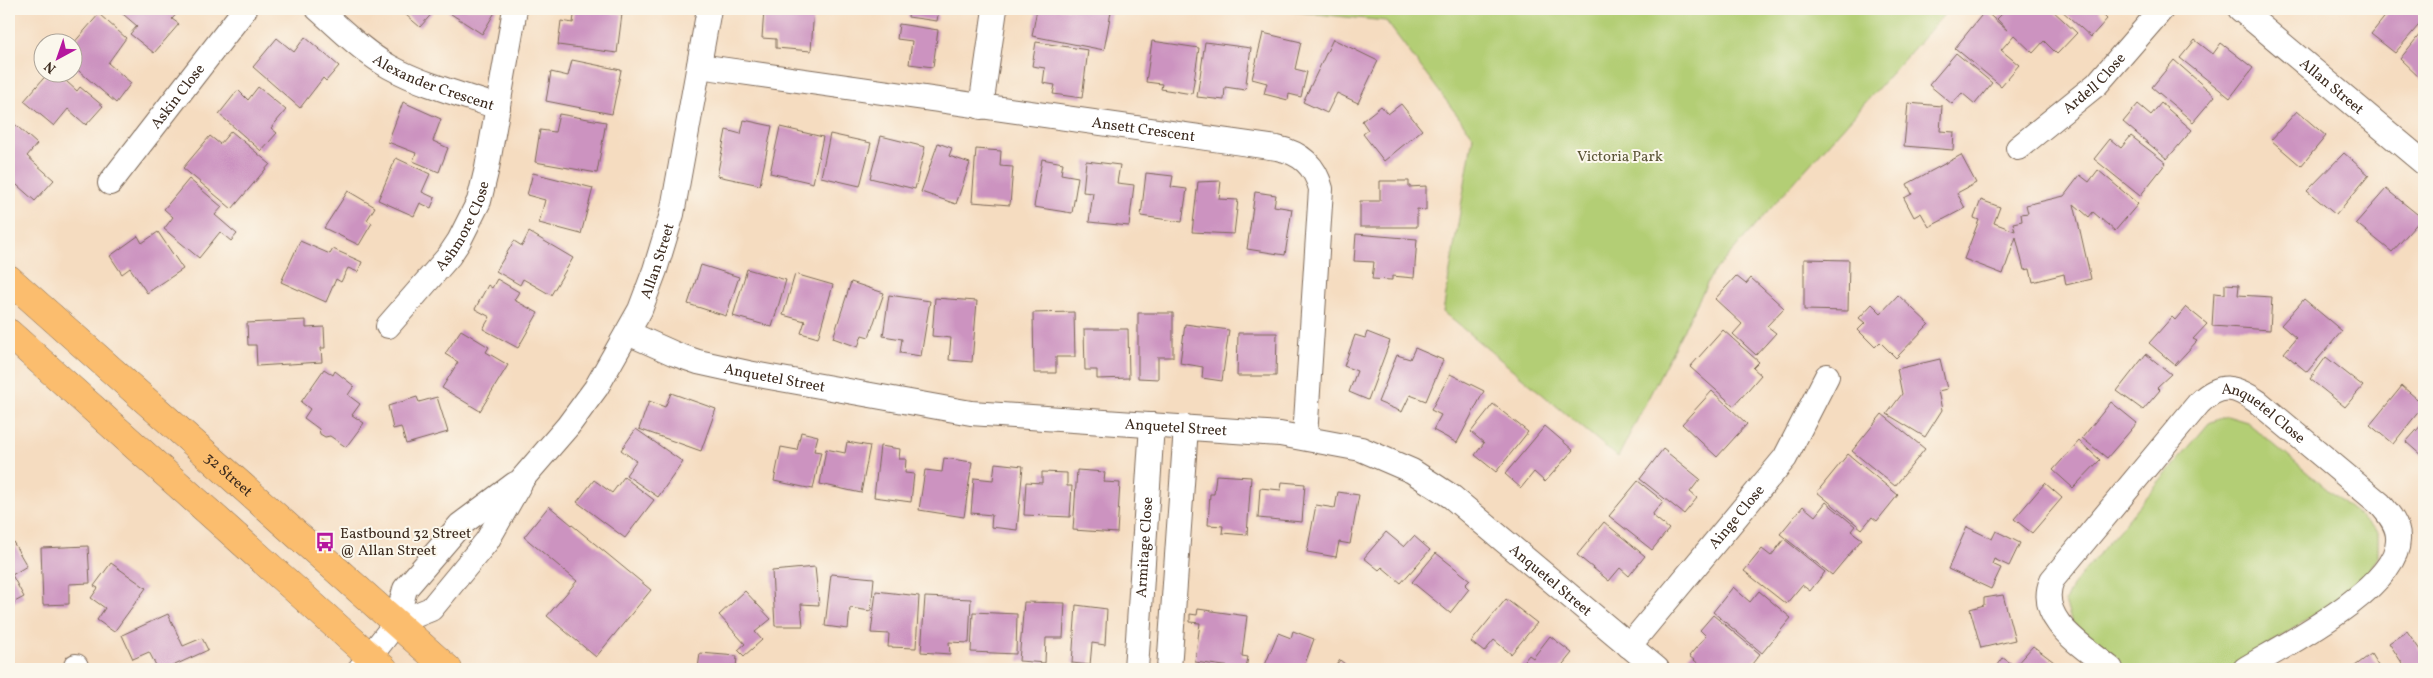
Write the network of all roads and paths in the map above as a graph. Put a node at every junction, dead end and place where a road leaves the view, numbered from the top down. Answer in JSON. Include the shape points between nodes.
{"nodes":[{"id":1,"x":245,"y":9,"type":"edge"},
{"id":2,"x":318,"y":9,"type":"edge"},
{"id":3,"x":516,"y":9,"type":"edge"},
{"id":4,"x":709,"y":9,"type":"edge"},
{"id":5,"x":995,"y":9,"type":"edge"},
{"id":6,"x":2162,"y":9,"type":"edge"},
{"id":7,"x":2240,"y":9,"type":"edge"},
{"id":8,"x":699,"y":66,"type":"junction"},
{"id":9,"x":498,"y":106,"type":"junction"},
{"id":10,"x":981,"y":108,"type":"junction"},
{"id":11,"x":2018,"y":148,"type":"dead end"},
{"id":12,"x":2424,"y":163,"type":"edge"},
{"id":13,"x":110,"y":183,"type":"dead end"},
{"id":14,"x":9,"y":279,"type":"edge"},
{"id":15,"x":388,"y":326,"type":"dead end"},
{"id":16,"x":9,"y":333,"type":"edge"},
{"id":17,"x":628,"y":333,"type":"junction"},
{"id":18,"x":1827,"y":376,"type":"dead end"},
{"id":19,"x":1152,"y":425,"type":"junction"},
{"id":20,"x":1186,"y":427,"type":"junction"},
{"id":21,"x":1305,"y":437,"type":"junction"},
{"id":22,"x":523,"y":478,"type":"junction"},
{"id":23,"x":1142,"y":572,"type":"junction"},
{"id":24,"x":1176,"y":573,"type":"junction"},
{"id":25,"x":396,"y":623,"type":"junction"},
{"id":26,"x":1629,"y":646,"type":"junction"},
{"id":27,"x":371,"y":665,"type":"edge"},
{"id":28,"x":448,"y":669,"type":"edge"},
{"id":29,"x":1136,"y":669,"type":"edge"},
{"id":30,"x":1169,"y":669,"type":"edge"},
{"id":31,"x":1657,"y":669,"type":"edge"},
{"id":32,"x":2111,"y":669,"type":"edge"},
{"id":33,"x":2245,"y":669,"type":"edge"}],
"edges":[{"from":1,"to":13,"type":"street","name":"Askin Close"},
{"from":2,"to":9,"type":"street","name":"Alexander Crescent","via":[[389,66],[419,80]]},
{"from":3,"to":9,"type":"street","name":"Alexander Crescent"},
{"from":4,"to":8,"type":"street","name":"Allan Street"},
{"from":5,"to":10,"type":"street"},
{"from":6,"to":11,"type":"street","name":"Ardell Close","via":[[2097,84]]},
{"from":7,"to":12,"type":"street","name":"Allan Street"},
{"from":8,"to":10,"type":"street","name":"Ansett Crescent"},
{"from":8,"to":17,"type":"street","name":"Allan Street","via":[[672,214],[653,277]]},
{"from":9,"to":15,"type":"street","name":"Ashmore Close","via":[[483,186],[468,222],[449,256]]},
{"from":10,"to":21,"type":"street","name":"Ansett Crescent","via":[[1277,148],[1298,155],[1314,169],[1322,188]]},
{"from":14,"to":25,"type":"main road","name":"32 Street"},
{"from":16,"to":27,"type":"main road"},
{"from":17,"to":19,"type":"street","name":"Anquetel Street","via":[[707,364],[949,410]]},
{"from":17,"to":22,"type":"street","name":"Allan Street","via":[[582,408]]},
{"from":18,"to":26,"type":"street","name":"Ainge Close","via":[[1785,458]]},
{"from":19,"to":20,"type":"street","name":"Anquetel Street"},
{"from":19,"to":23,"type":"street","name":"Armitage Close"},
{"from":20,"to":21,"type":"street","name":"Anquetel Street"},
{"from":20,"to":24,"type":"street"},
{"from":21,"to":26,"type":"street","name":"Anquetel Street","via":[[1361,449],[1432,483],[1468,509]]},
{"from":22,"to":25,"type":"street","name":"Allan Street","via":[[460,526],[405,589]]},
{"from":22,"to":25,"type":"street","name":"Allan Street","via":[[486,541],[431,610]]},
{"from":23,"to":24,"type":"street"},
{"from":23,"to":29,"type":"street","name":"Armitage Close"},
{"from":24,"to":30,"type":"street"},
{"from":25,"to":27,"type":"street"},
{"from":25,"to":28,"type":"main road","name":"32 Street"},
{"from":26,"to":31,"type":"street","name":"Anquetel Street"},
{"from":32,"to":33,"type":"street","name":"Anquetel Close","via":[[2054,619],[2047,601],[2050,585],[2058,570],[2199,403],[2211,392],[2227,388],[2236,389],[2258,402],[2380,504],[2391,517],[2398,541],[2390,564],[2362,596]]}]}
